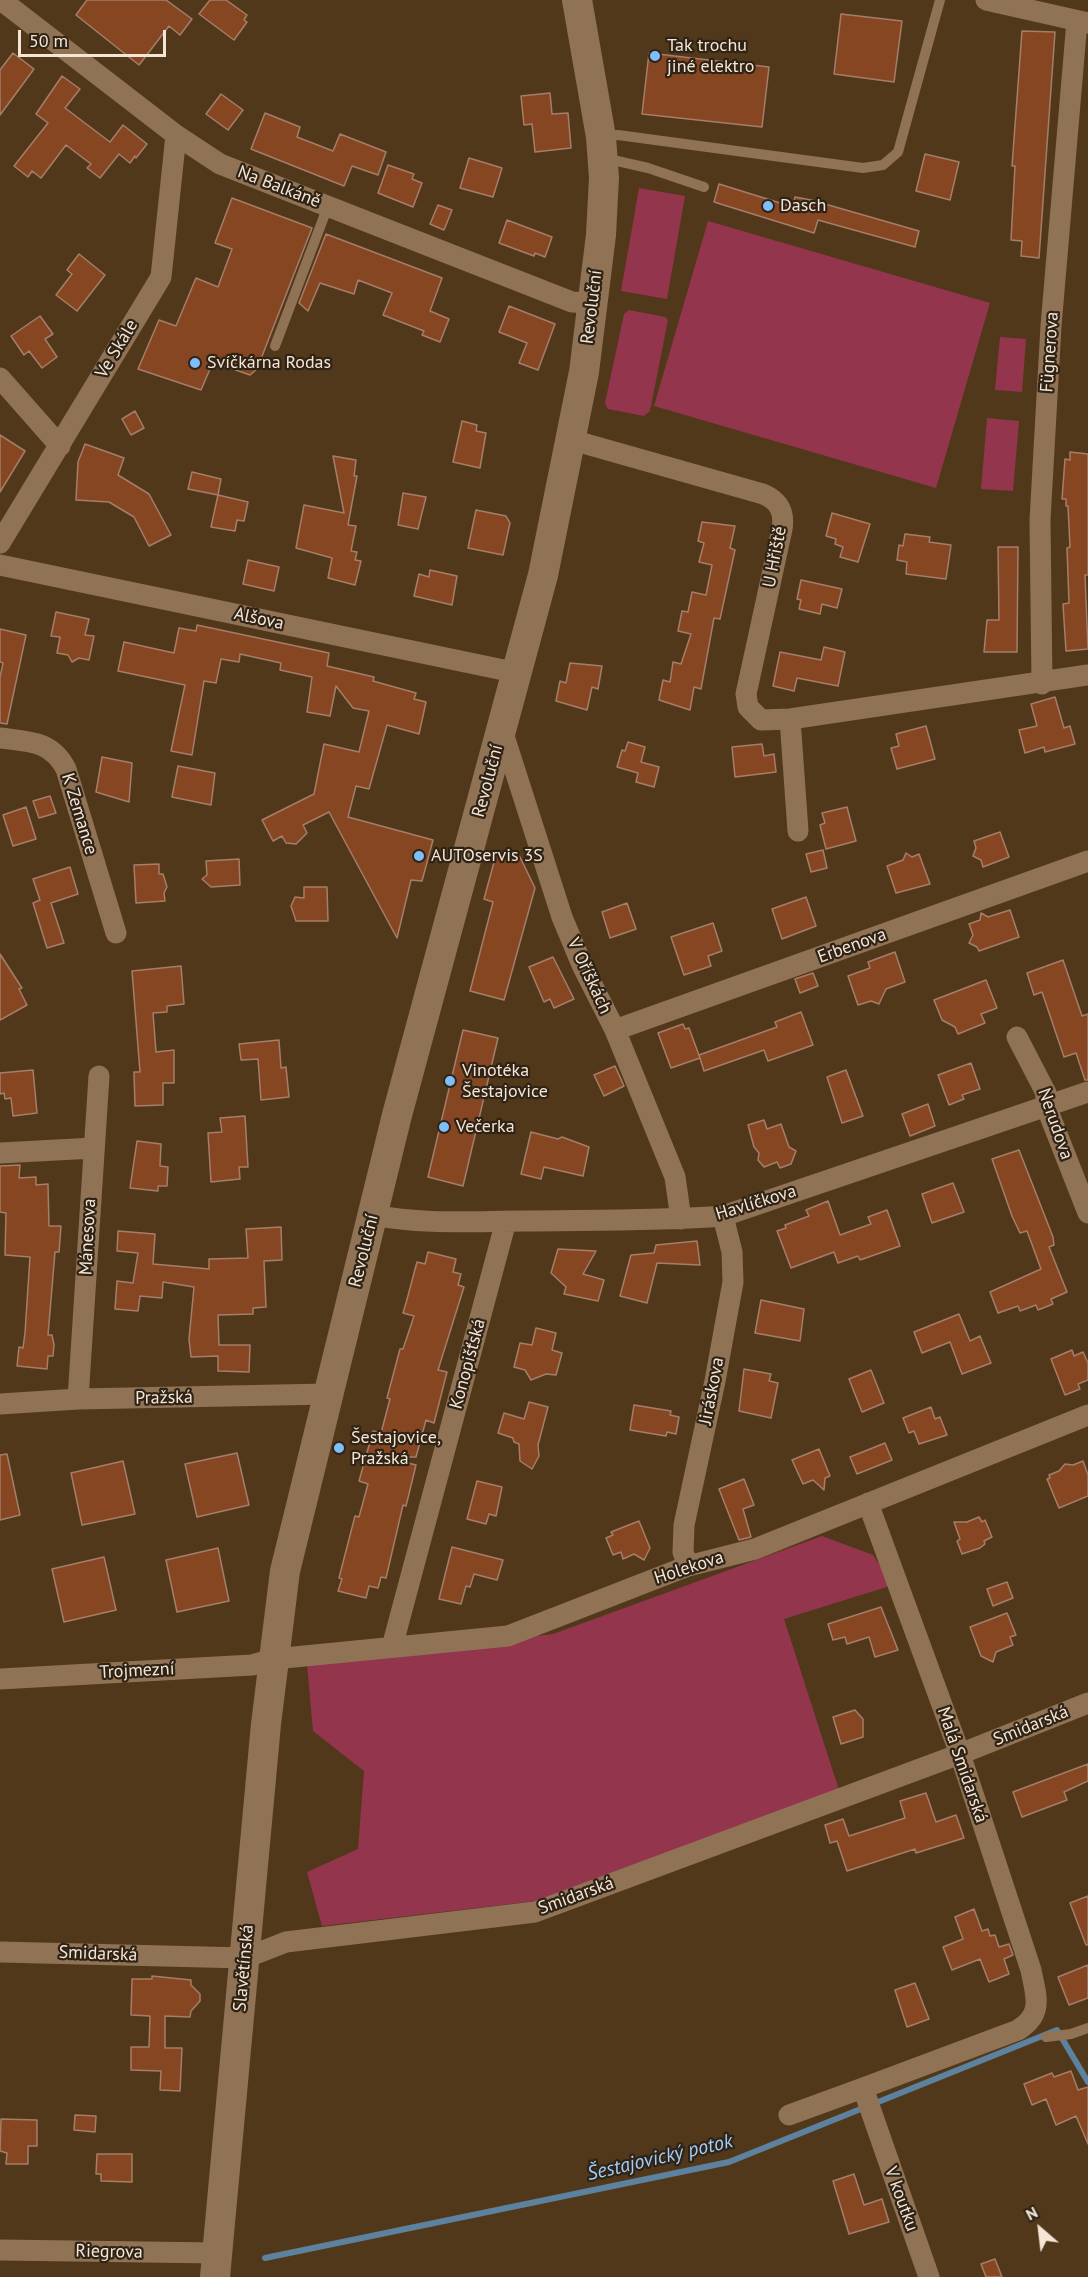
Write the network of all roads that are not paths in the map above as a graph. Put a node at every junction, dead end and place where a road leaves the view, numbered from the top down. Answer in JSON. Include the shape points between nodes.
{"nodes":[{"id":1,"x":1,"y":0,"type":"edge"},
{"id":2,"x":577,"y":0,"type":"edge"},
{"id":3,"x":940,"y":0,"type":"edge"},
{"id":4,"x":986,"y":0,"type":"edge"},
{"id":5,"x":1082,"y":22,"type":"edge"},
{"id":6,"x":176,"y":135,"type":"junction"},
{"id":7,"x":602,"y":148,"type":"junction"},
{"id":8,"x":704,"y":187,"type":"dead end"},
{"id":9,"x":328,"y":206,"type":"junction"},
{"id":10,"x":594,"y":303,"type":"junction"},
{"id":11,"x":275,"y":346,"type":"dead end"},
{"id":12,"x":0,"y":378,"type":"edge"},
{"id":13,"x":572,"y":440,"type":"junction"},
{"id":14,"x":60,"y":446,"type":"junction"},
{"id":15,"x":0,"y":543,"type":"edge"},
{"id":16,"x":0,"y":565,"type":"edge"},
{"id":17,"x":518,"y":673,"type":"junction"},
{"id":18,"x":1088,"y":675,"type":"edge"},
{"id":19,"x":1042,"y":684,"type":"junction"},
{"id":20,"x":790,"y":719,"type":"junction"},
{"id":21,"x":502,"y":730,"type":"junction"},
{"id":22,"x":0,"y":738,"type":"edge"},
{"id":23,"x":798,"y":831,"type":"dead end"},
{"id":24,"x":1088,"y":861,"type":"edge"},
{"id":25,"x":116,"y":933,"type":"dead end"},
{"id":26,"x":615,"y":1030,"type":"junction"},
{"id":27,"x":1017,"y":1037,"type":"dead end"},
{"id":28,"x":99,"y":1076,"type":"dead end"},
{"id":29,"x":1088,"y":1092,"type":"edge"},
{"id":30,"x":1046,"y":1106,"type":"junction"},
{"id":31,"x":93,"y":1148,"type":"junction"},
{"id":32,"x":0,"y":1153,"type":"edge"},
{"id":33,"x":1088,"y":1213,"type":"edge"},
{"id":34,"x":374,"y":1215,"type":"junction"},
{"id":35,"x":723,"y":1216,"type":"junction"},
{"id":36,"x":681,"y":1219,"type":"junction"},
{"id":37,"x":506,"y":1221,"type":"junction"},
{"id":38,"x":328,"y":1394,"type":"junction"},
{"id":39,"x":78,"y":1399,"type":"junction"},
{"id":40,"x":0,"y":1404,"type":"edge"},
{"id":41,"x":1088,"y":1415,"type":"edge"},
{"id":42,"x":868,"y":1503,"type":"junction"},
{"id":43,"x":688,"y":1566,"type":"junction"},
{"id":44,"x":392,"y":1647,"type":"junction"},
{"id":45,"x":274,"y":1659,"type":"junction"},
{"id":46,"x":0,"y":1679,"type":"edge"},
{"id":47,"x":1088,"y":1703,"type":"edge"},
{"id":48,"x":960,"y":1754,"type":"junction"},
{"id":49,"x":0,"y":1952,"type":"edge"},
{"id":50,"x":246,"y":1958,"type":"junction"},
{"id":51,"x":1088,"y":2028,"type":"edge"},
{"id":52,"x":1046,"y":2037,"type":"dead end"},
{"id":53,"x":865,"y":2094,"type":"junction"},
{"id":54,"x":789,"y":2115,"type":"dead end"},
{"id":55,"x":0,"y":2250,"type":"edge"},
{"id":56,"x":216,"y":2265,"type":"edge"},
{"id":57,"x":929,"y":2277,"type":"edge"}],
"edges":[{"from":1,"to":6,"type":"street","name":"Na Balkáně"},
{"from":2,"to":7,"type":"street","name":"Revoluční"},
{"from":3,"to":7,"type":"lane","via":[[898,152],[883,165],[863,168],[618,135]]},
{"from":4,"to":5,"type":"street"},
{"from":5,"to":19,"type":"street","name":"Fügnerova","via":[[1051,326],[1041,509]]},
{"from":6,"to":9,"type":"street","name":"Na Balkáně","via":[[220,164]]},
{"from":6,"to":14,"type":"street","name":"Ve Skále","via":[[167,169],[160,277]]},
{"from":7,"to":8,"type":"lane"},
{"from":7,"to":10,"type":"street","name":"Revoluční","via":[[603,202]]},
{"from":9,"to":10,"type":"street","name":"Na Balkáně","via":[[572,302]]},
{"from":9,"to":11,"type":"lane"},
{"from":10,"to":13,"type":"street","name":"Revoluční"},
{"from":12,"to":14,"type":"street"},
{"from":13,"to":17,"type":"street","name":"Revoluční"},
{"from":13,"to":20,"type":"street","name":"U Hřiště","via":[[763,494],[777,502],[783,513],[782,529],[746,701],[751,713],[761,720]]},
{"from":14,"to":15,"type":"street","name":"Ve Skále"},
{"from":16,"to":17,"type":"street","name":"Alšova"},
{"from":17,"to":21,"type":"street","name":"Revoluční"},
{"from":18,"to":19,"type":"street","name":"U Hřiště"},
{"from":19,"to":20,"type":"street","name":"U Hřiště"},
{"from":20,"to":23,"type":"street"},
{"from":21,"to":26,"type":"street","name":"V Oříškách","via":[[548,880],[582,965]]},
{"from":21,"to":34,"type":"street","name":"Revoluční","via":[[397,1115]]},
{"from":22,"to":25,"type":"street","name":"K Zemance","via":[[44,745],[59,756]]},
{"from":24,"to":26,"type":"street","name":"Erbenova"},
{"from":26,"to":36,"type":"street","name":"V Oříškách","via":[[679,1187]]},
{"from":27,"to":30,"type":"street","name":"Nerudova","via":[[1046,1093]]},
{"from":28,"to":31,"type":"street","name":"Mánesova"},
{"from":29,"to":30,"type":"street","name":"Havlíčkova"},
{"from":30,"to":33,"type":"street","name":"Nerudova"},
{"from":30,"to":35,"type":"street","name":"Havlíčkova"},
{"from":31,"to":32,"type":"street"},
{"from":31,"to":39,"type":"street","name":"Mánesova"},
{"from":34,"to":37,"type":"street","name":"Havlíčkova","via":[[399,1220]]},
{"from":34,"to":38,"type":"street","name":"Revoluční"},
{"from":35,"to":36,"type":"street","name":"Havlíčkova"},
{"from":35,"to":43,"type":"street","name":"Jiráskova","via":[[732,1252],[733,1282],[684,1525],[682,1546]]},
{"from":36,"to":37,"type":"street","name":"Havlíčkova"},
{"from":37,"to":44,"type":"street","name":"Konopišťská"},
{"from":38,"to":39,"type":"street","name":"Pražská"},
{"from":38,"to":45,"type":"street","name":"Revoluční","via":[[285,1571]]},
{"from":39,"to":40,"type":"street","name":"Pražská"},
{"from":41,"to":42,"type":"street","name":"Holekova"},
{"from":42,"to":43,"type":"street","name":"Holekova","via":[[755,1549]]},
{"from":42,"to":48,"type":"street","name":"Malá Smidarská"},
{"from":43,"to":44,"type":"street","name":"Holekova","via":[[508,1636]]},
{"from":44,"to":45,"type":"street","name":"Holekova"},
{"from":45,"to":46,"type":"street","name":"Trojmezní","via":[[252,1665]]},
{"from":45,"to":50,"type":"street","name":"Slavětínská"},
{"from":47,"to":48,"type":"street","name":"Smidarská"},
{"from":48,"to":50,"type":"street","name":"Smidarská","via":[[535,1912],[286,1942]]},
{"from":48,"to":53,"type":"street","name":"Malá Smidarská","via":[[1031,1970],[1036,2006],[1031,2021],[1023,2027]]},
{"from":49,"to":50,"type":"street","name":"Smidarská"},
{"from":50,"to":56,"type":"street","name":"Slavětínská"},
{"from":51,"to":52,"type":"lane"},
{"from":53,"to":54,"type":"street"},
{"from":53,"to":57,"type":"street","name":"V koutku"},
{"from":55,"to":56,"type":"street","name":"Riegrova"}]}
